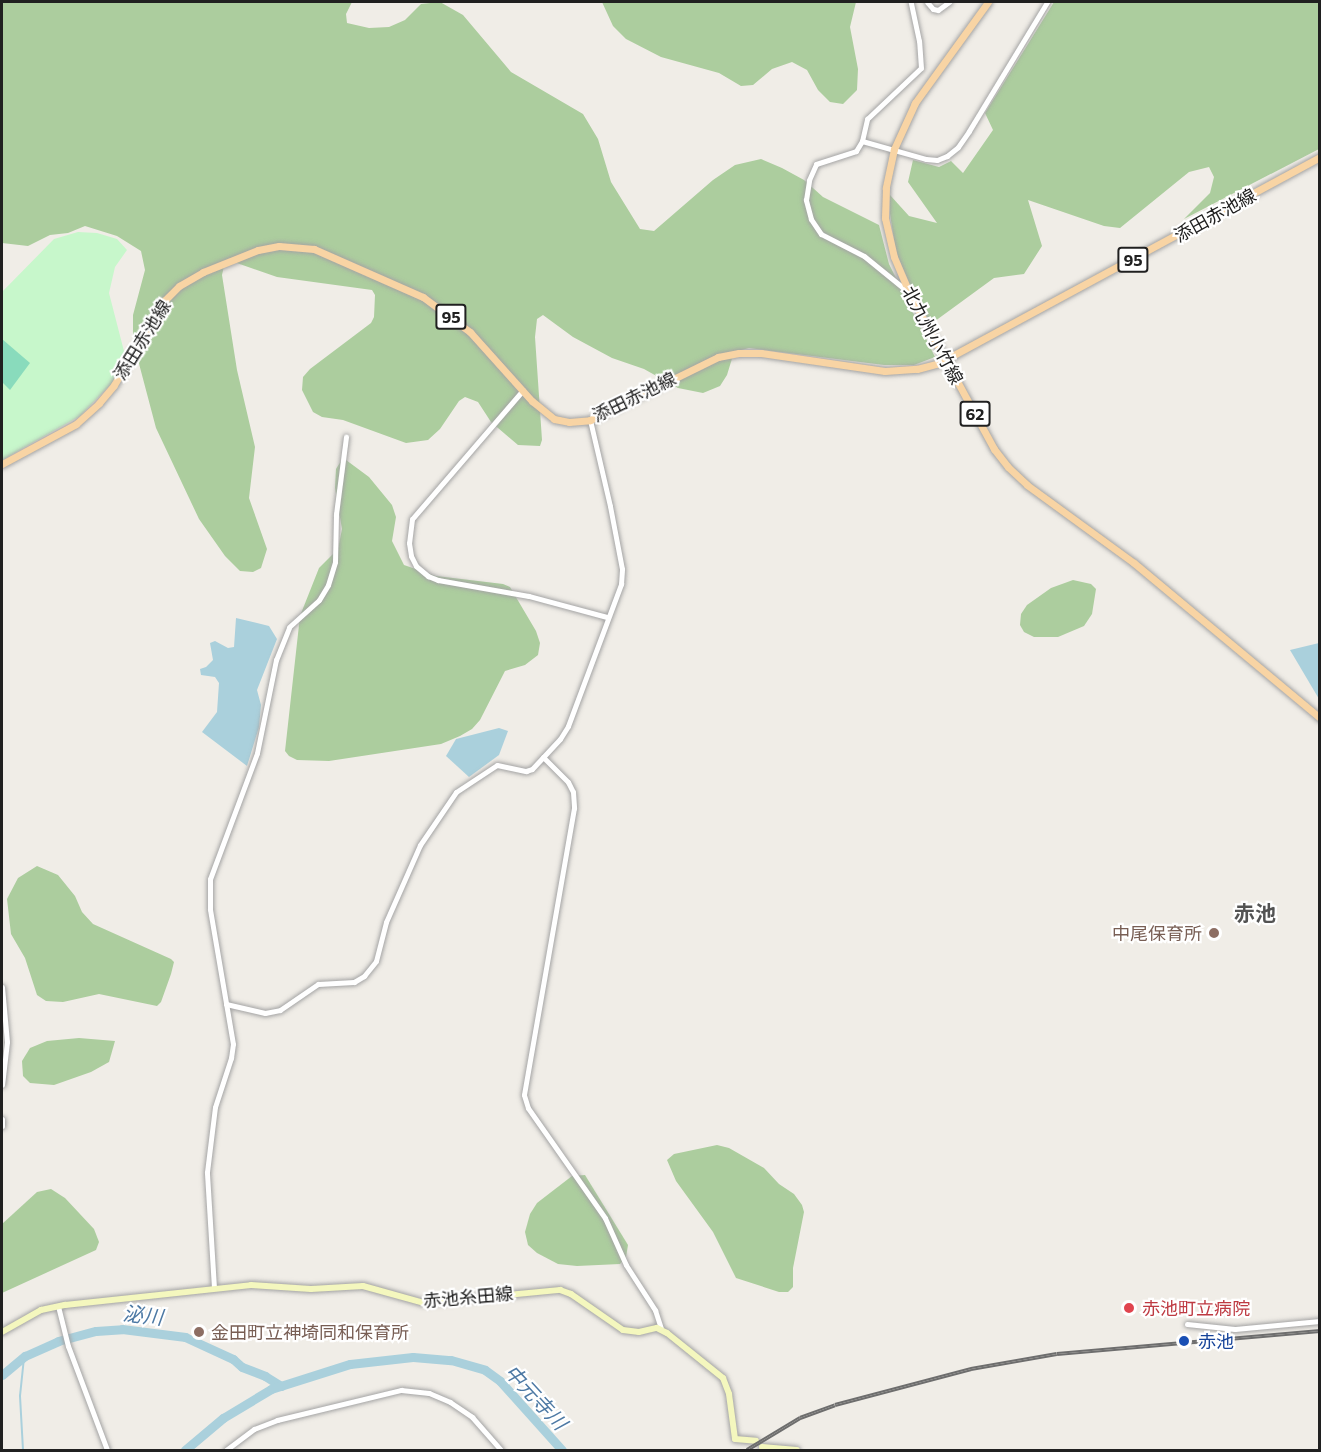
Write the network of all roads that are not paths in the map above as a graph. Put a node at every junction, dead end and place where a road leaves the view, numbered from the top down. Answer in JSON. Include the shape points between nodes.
{"nodes":[{"id":1,"x":911,"y":2,"type":"edge"},
{"id":2,"x":927,"y":2,"type":"edge"},
{"id":3,"x":949,"y":2,"type":"edge"},
{"id":4,"x":988,"y":2,"type":"edge"},
{"id":5,"x":1047,"y":2,"type":"edge"},
{"id":6,"x":862,"y":141,"type":"junction"},
{"id":7,"x":894,"y":149,"type":"junction"},
{"id":8,"x":1320,"y":157,"type":"edge"},
{"id":9,"x":909,"y":292,"type":"junction"},
{"id":10,"x":945,"y":360,"type":"junction"},
{"id":11,"x":523,"y":390,"type":"junction"},
{"id":12,"x":590,"y":420,"type":"junction"},
{"id":13,"x":346,"y":437,"type":"dead end"},
{"id":14,"x":2,"y":464,"type":"edge"},
{"id":15,"x":607,"y":616,"type":"junction"},
{"id":16,"x":1320,"y":718,"type":"edge"},
{"id":17,"x":543,"y":757,"type":"junction"},
{"id":18,"x":2,"y":987,"type":"edge"},
{"id":19,"x":226,"y":1004,"type":"junction"},
{"id":20,"x":2,"y":1085,"type":"edge"},
{"id":21,"x":2,"y":1119,"type":"edge"},
{"id":22,"x":2,"y":1126,"type":"edge"},
{"id":23,"x":214,"y":1288,"type":"junction"},
{"id":24,"x":57,"y":1306,"type":"junction"},
{"id":25,"x":1320,"y":1321,"type":"edge"},
{"id":26,"x":1187,"y":1324,"type":"dead end"},
{"id":27,"x":661,"y":1329,"type":"junction"},
{"id":28,"x":2,"y":1332,"type":"edge"},
{"id":29,"x":756,"y":1441,"type":"dead end"},
{"id":30,"x":762,"y":1447,"type":"dead end"},
{"id":31,"x":107,"y":1450,"type":"edge"},
{"id":32,"x":226,"y":1450,"type":"edge"},
{"id":33,"x":501,"y":1450,"type":"edge"},
{"id":34,"x":797,"y":1450,"type":"edge"}],
"edges":[{"from":1,"to":6,"type":"street","via":[[921,68],[867,119]]},
{"from":2,"to":3,"type":"street","via":[[938,10]]},
{"from":4,"to":7,"type":"main road","name":"北九州小竹線","number":"62","via":[[915,103]]},
{"from":5,"to":7,"type":"street","via":[[958,147],[937,160]]},
{"from":6,"to":7,"type":"street"},
{"from":6,"to":9,"type":"street","via":[[851,154],[822,162],[813,169],[806,200],[811,219],[822,234],[864,256]]},
{"from":7,"to":9,"type":"main road","name":"北九州小竹線","number":"62","via":[[885,218],[894,257]]},
{"from":8,"to":10,"type":"main road","name":"添田赤池線","number":"95"},
{"from":9,"to":10,"type":"main road","name":"北九州小竹線","number":"62"},
{"from":10,"to":12,"type":"main road","name":"添田赤池線","number":"95","via":[[916,369],[885,370],[739,353],[700,366]]},
{"from":10,"to":16,"type":"main road","name":"北九州小竹線","number":"62","via":[[1008,467],[1134,563]]},
{"from":11,"to":12,"type":"main road","name":"添田赤池線","number":"95","via":[[554,419]]},
{"from":11,"to":14,"type":"main road","name":"添田赤池線","number":"95","via":[[471,332],[423,297],[314,249],[279,246],[258,250],[179,286],[165,300],[99,403],[76,424]]},
{"from":11,"to":15,"type":"street","via":[[412,519],[411,556],[416,566],[438,580],[529,596]]},
{"from":12,"to":15,"type":"street","via":[[622,569],[621,584]]},
{"from":13,"to":19,"type":"street","via":[[336,514],[335,562],[328,585],[319,600],[289,627],[276,660],[257,753],[210,879],[210,909]]},
{"from":15,"to":17,"type":"street","via":[[568,726]]},
{"from":17,"to":19,"type":"street","via":[[526,771],[507,766],[489,768],[456,792],[420,845],[386,922],[376,962],[364,976],[354,982],[318,984],[279,1010],[266,1013]]},
{"from":17,"to":27,"type":"street","via":[[568,782],[574,808],[524,1095],[540,1125],[605,1218],[626,1265],[655,1310]]},
{"from":18,"to":20,"type":"street","via":[[7,1042]]},
{"from":19,"to":23,"type":"street","via":[[233,1044],[215,1107],[207,1172]]},
{"from":21,"to":22,"type":"street"},
{"from":23,"to":24,"type":"main road","name":"赤池糸田線"},
{"from":23,"to":27,"type":"main road","name":"赤池糸田線","via":[[251,1285],[321,1290],[363,1286],[424,1303],[560,1290],[623,1330]]},
{"from":24,"to":28,"type":"main road","name":"赤池糸田線","via":[[41,1310]]},
{"from":24,"to":31,"type":"street"},
{"from":25,"to":26,"type":"street","via":[[1235,1329]]},
{"from":27,"to":29,"type":"main road","via":[[723,1378],[735,1438]]},
{"from":30,"to":34,"type":"main road"},
{"from":32,"to":33,"type":"street","via":[[254,1429],[277,1420],[401,1390],[450,1401],[472,1417]]}]}
